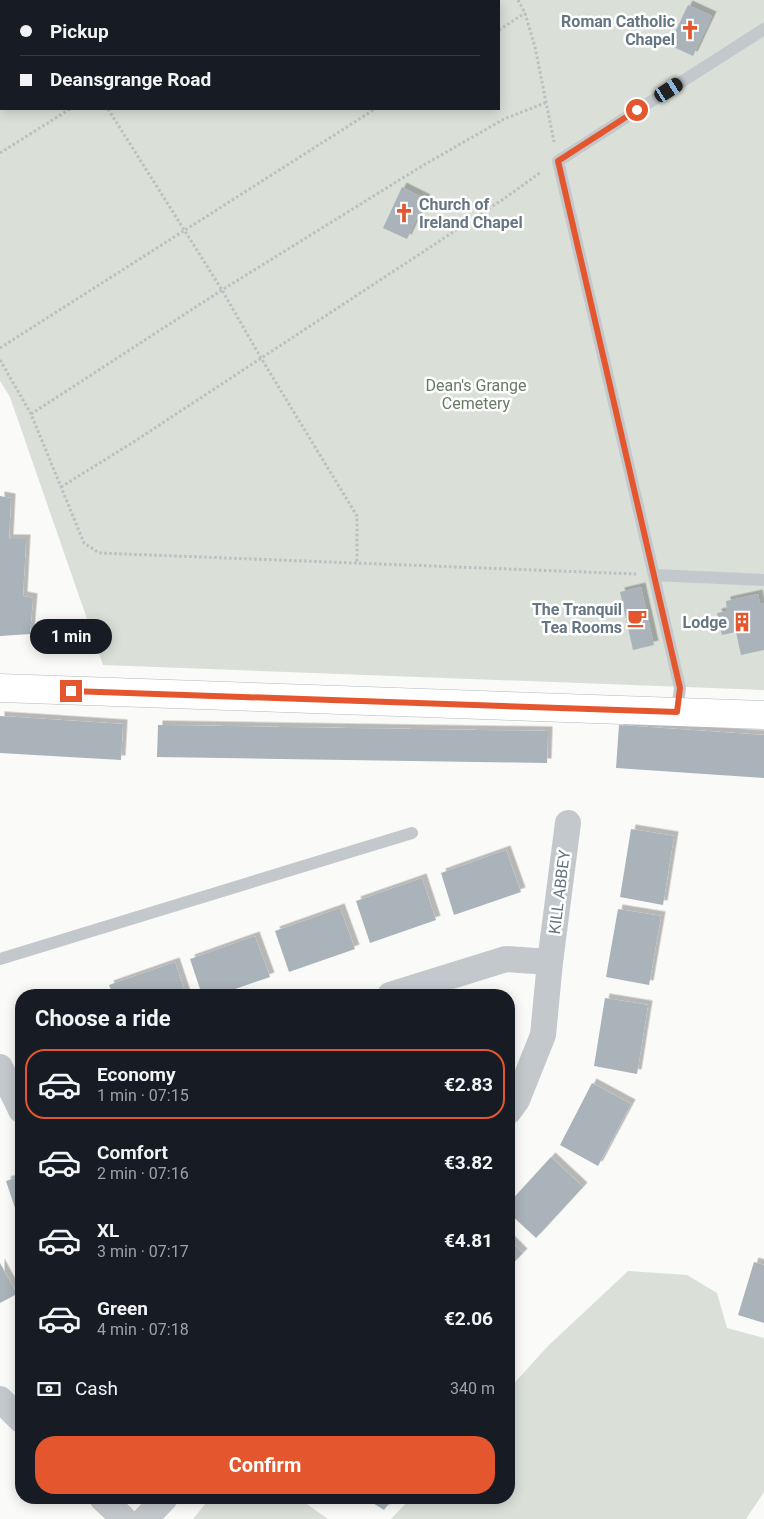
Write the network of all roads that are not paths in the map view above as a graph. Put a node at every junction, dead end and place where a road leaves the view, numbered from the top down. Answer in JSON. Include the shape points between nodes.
{"nodes":[{"id":1,"x":764,"y":29,"type":"edge"},
{"id":2,"x":654,"y":575,"type":"junction"},
{"id":3,"x":764,"y":580,"type":"edge"},
{"id":4,"x":0,"y":688,"type":"edge"},
{"id":5,"x":677,"y":712,"type":"junction"},
{"id":6,"x":764,"y":715,"type":"edge"},
{"id":7,"x":568,"y":823,"type":"dead end"},
{"id":8,"x":412,"y":833,"type":"dead end"},
{"id":9,"x":0,"y":959,"type":"edge"},
{"id":10,"x":550,"y":962,"type":"junction"},
{"id":11,"x":409,"y":989,"type":"edge"},
{"id":12,"x":0,"y":1067,"type":"edge"},
{"id":13,"x":15,"y":1098,"type":"edge"},
{"id":14,"x":515,"y":1103,"type":"edge"},
{"id":15,"x":15,"y":1113,"type":"edge"},
{"id":16,"x":0,"y":1118,"type":"edge"},
{"id":17,"x":0,"y":1399,"type":"edge"},
{"id":18,"x":15,"y":1414,"type":"edge"},
{"id":19,"x":108,"y":1504,"type":"edge"},
{"id":20,"x":159,"y":1504,"type":"edge"},
{"id":21,"x":124,"y":1519,"type":"edge"},
{"id":22,"x":145,"y":1519,"type":"edge"}],
"edges":[{"from":1,"to":2,"type":"lane","via":[[558,161]]},
{"from":2,"to":3,"type":"lane"},
{"from":2,"to":5,"type":"lane","via":[[680,688]]},
{"from":4,"to":5,"type":"main road"},
{"from":5,"to":6,"type":"main road"},
{"from":7,"to":10,"type":"street","name":"KILL ABBEY"},
{"from":8,"to":9,"type":"lane"},
{"from":10,"to":11,"type":"street","via":[[506,959]]},
{"from":10,"to":14,"type":"street","name":"KILL ABBEY","via":[[543,1035]]},
{"from":12,"to":13,"type":"street"},
{"from":15,"to":16,"type":"street"},
{"from":17,"to":18,"type":"street"},
{"from":19,"to":21,"type":"street"},
{"from":20,"to":22,"type":"street"}]}
